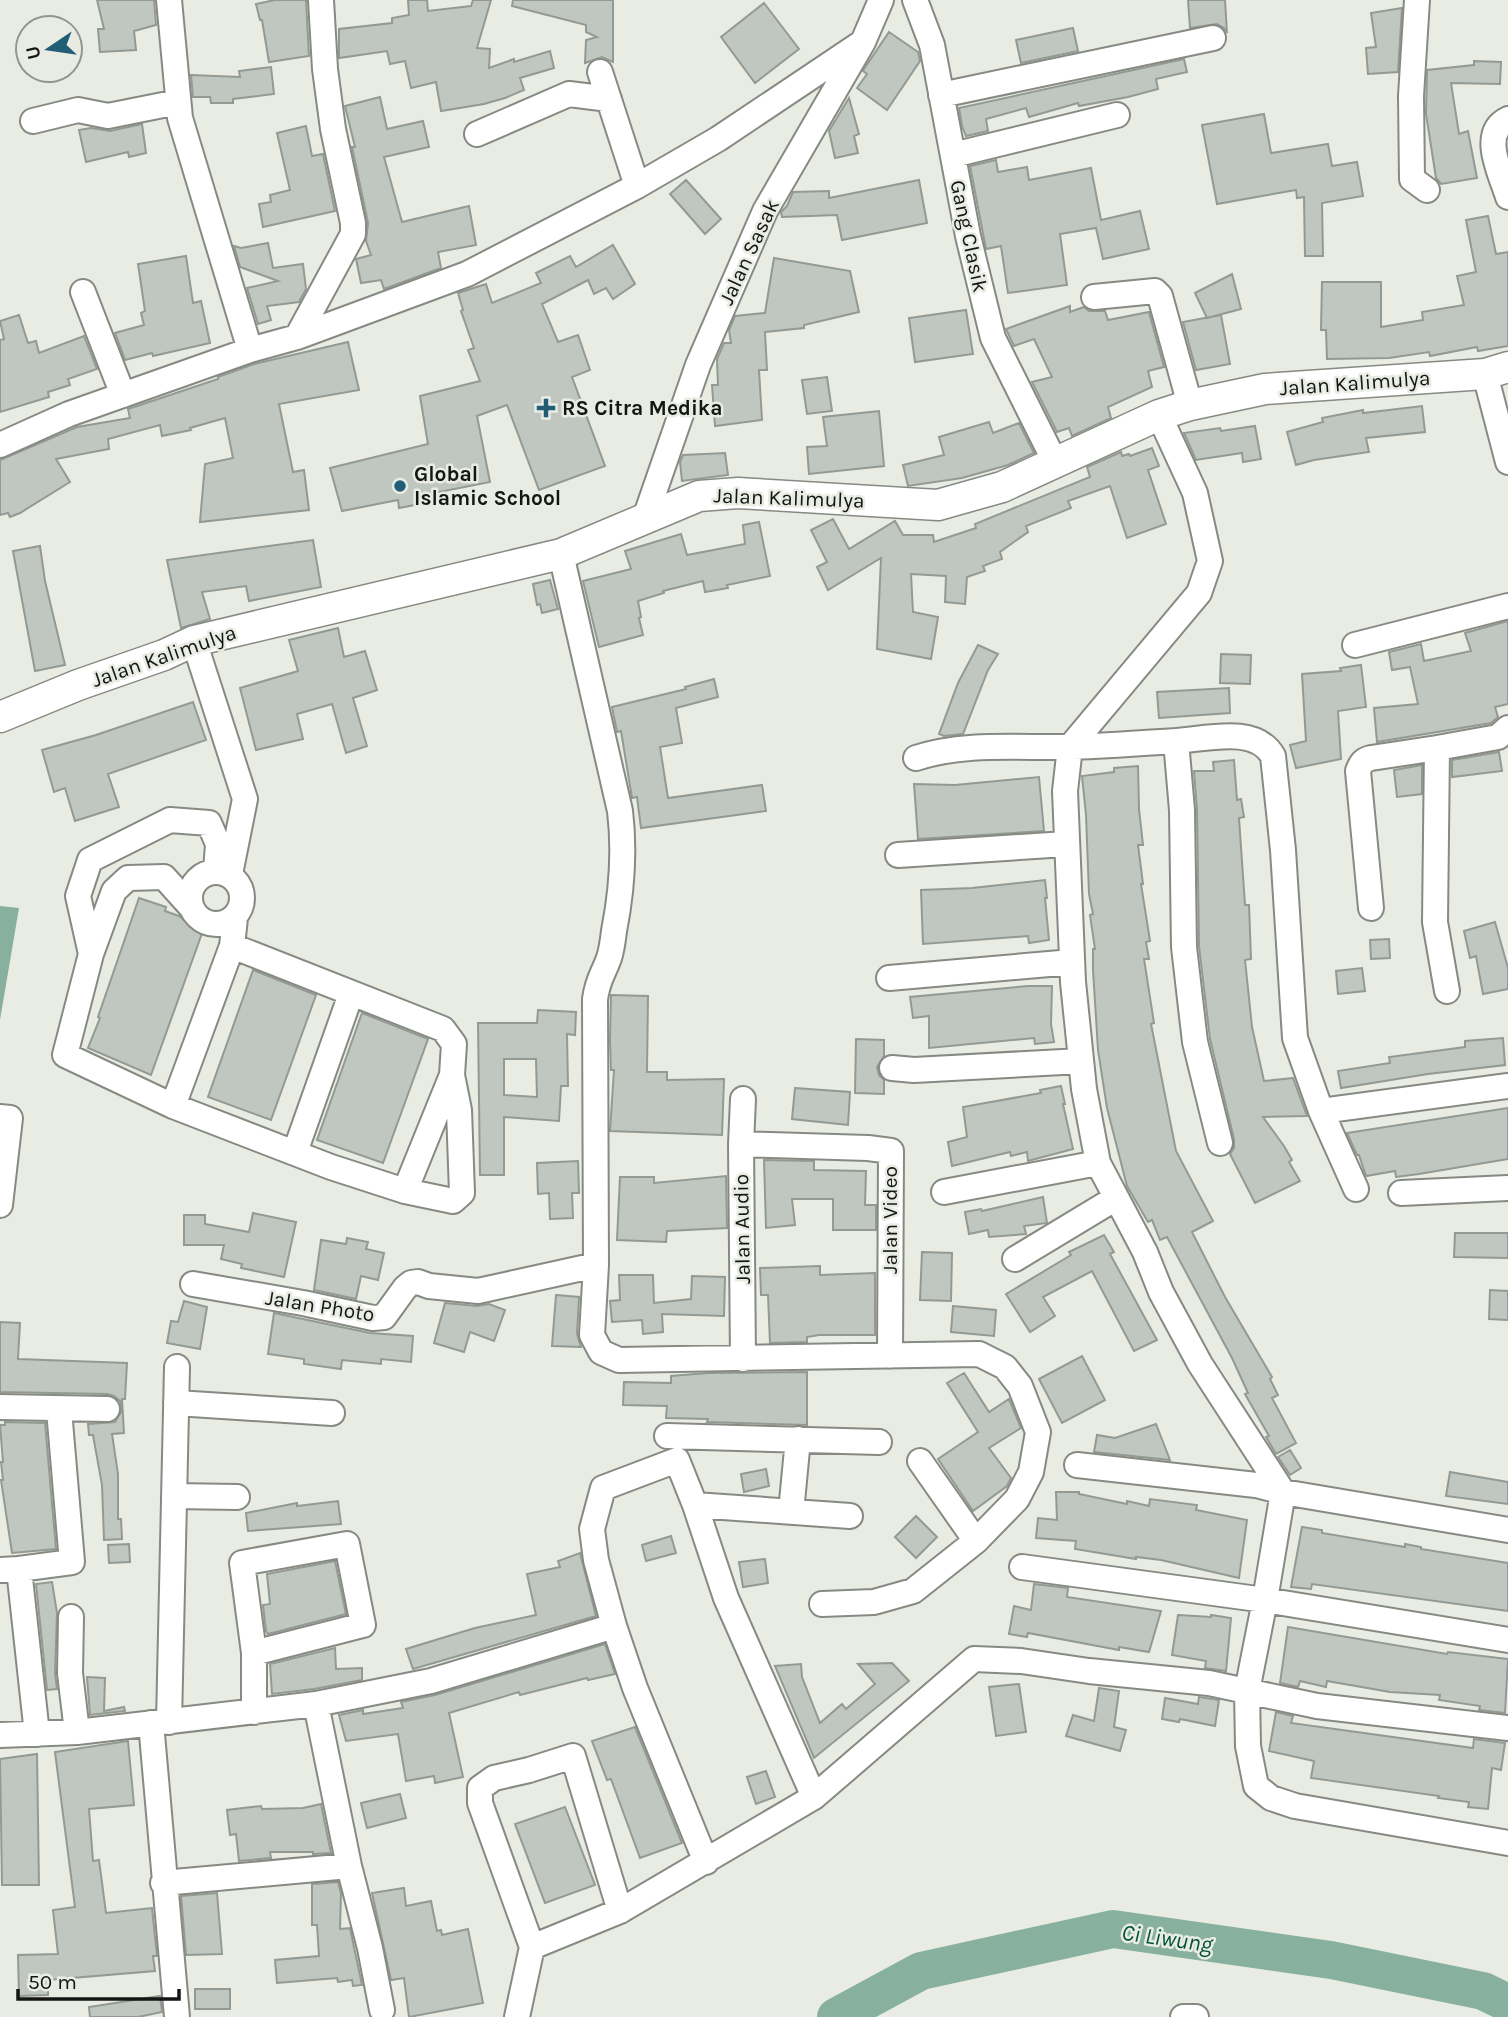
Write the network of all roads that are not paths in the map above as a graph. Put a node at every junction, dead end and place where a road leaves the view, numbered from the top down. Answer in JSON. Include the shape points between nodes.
{"nodes":[{"id":1,"x":169,"y":0,"type":"edge"},
{"id":2,"x":321,"y":0,"type":"edge"},
{"id":3,"x":881,"y":0,"type":"edge"},
{"id":4,"x":915,"y":0,"type":"edge"},
{"id":5,"x":1417,"y":0,"type":"edge"},
{"id":6,"x":1213,"y":38,"type":"dead end"},
{"id":7,"x":863,"y":41,"type":"junction"},
{"id":8,"x":600,"y":72,"type":"dead end"},
{"id":9,"x":941,"y":95,"type":"junction"},
{"id":10,"x":609,"y":99,"type":"junction"},
{"id":11,"x":178,"y":102,"type":"junction"},
{"id":12,"x":1117,"y":115,"type":"dead end"},
{"id":13,"x":1508,"y":119,"type":"edge"},
{"id":14,"x":33,"y":121,"type":"dead end"},
{"id":15,"x":477,"y":134,"type":"dead end"},
{"id":16,"x":953,"y":155,"type":"junction"},
{"id":17,"x":637,"y":186,"type":"junction"},
{"id":18,"x":1427,"y":190,"type":"dead end"},
{"id":19,"x":1508,"y":197,"type":"edge"},
{"id":20,"x":83,"y":292,"type":"dead end"},
{"id":21,"x":1094,"y":297,"type":"dead end"},
{"id":22,"x":297,"y":337,"type":"junction"},
{"id":23,"x":250,"y":350,"type":"junction"},
{"id":24,"x":1497,"y":370,"type":"edge"},
{"id":25,"x":123,"y":395,"type":"junction"},
{"id":26,"x":1190,"y":405,"type":"junction"},
{"id":27,"x":1159,"y":415,"type":"junction"},
{"id":28,"x":0,"y":444,"type":"edge"},
{"id":29,"x":1055,"y":462,"type":"junction"},
{"id":30,"x":1508,"y":462,"type":"edge"},
{"id":31,"x":645,"y":518,"type":"junction"},
{"id":32,"x":561,"y":555,"type":"junction"},
{"id":33,"x":1508,"y":606,"type":"edge"},
{"id":34,"x":194,"y":641,"type":"junction"},
{"id":35,"x":1354,"y":645,"type":"dead end"},
{"id":36,"x":0,"y":717,"type":"edge"},
{"id":37,"x":1508,"y":728,"type":"edge"},
{"id":38,"x":1176,"y":741,"type":"junction"},
{"id":39,"x":1070,"y":747,"type":"junction"},
{"id":40,"x":1437,"y":748,"type":"junction"},
{"id":41,"x":916,"y":758,"type":"dead end"},
{"id":42,"x":1066,"y":844,"type":"junction"},
{"id":43,"x":898,"y":855,"type":"dead end"},
{"id":44,"x":223,"y":872,"type":"junction"},
{"id":45,"x":192,"y":908,"type":"junction"},
{"id":46,"x":1371,"y":908,"type":"dead end"},
{"id":47,"x":235,"y":918,"type":"junction"},
{"id":48,"x":232,"y":946,"type":"junction"},
{"id":49,"x":91,"y":954,"type":"junction"},
{"id":50,"x":1072,"y":962,"type":"junction"},
{"id":51,"x":889,"y":978,"type":"dead end"},
{"id":52,"x":1447,"y":991,"type":"dead end"},
{"id":53,"x":351,"y":994,"type":"junction"},
{"id":54,"x":1081,"y":1061,"type":"junction"},
{"id":55,"x":892,"y":1068,"type":"dead end"},
{"id":56,"x":452,"y":1075,"type":"junction"},
{"id":57,"x":1508,"y":1086,"type":"edge"},
{"id":58,"x":743,"y":1099,"type":"dead end"},
{"id":59,"x":173,"y":1106,"type":"junction"},
{"id":60,"x":1321,"y":1111,"type":"junction"},
{"id":61,"x":0,"y":1117,"type":"edge"},
{"id":62,"x":1220,"y":1143,"type":"dead end"},
{"id":63,"x":741,"y":1144,"type":"junction"},
{"id":64,"x":295,"y":1152,"type":"junction"},
{"id":65,"x":1098,"y":1164,"type":"junction"},
{"id":66,"x":1508,"y":1188,"type":"edge"},
{"id":67,"x":1356,"y":1189,"type":"dead end"},
{"id":68,"x":405,"y":1191,"type":"junction"},
{"id":69,"x":944,"y":1192,"type":"dead end"},
{"id":70,"x":1401,"y":1193,"type":"dead end"},
{"id":71,"x":1116,"y":1198,"type":"junction"},
{"id":72,"x":0,"y":1205,"type":"edge"},
{"id":73,"x":1015,"y":1259,"type":"dead end"},
{"id":74,"x":596,"y":1265,"type":"junction"},
{"id":75,"x":193,"y":1284,"type":"dead end"},
{"id":76,"x":890,"y":1356,"type":"junction"},
{"id":77,"x":743,"y":1359,"type":"junction"},
{"id":78,"x":177,"y":1367,"type":"dead end"},
{"id":79,"x":176,"y":1403,"type":"junction"},
{"id":80,"x":0,"y":1407,"type":"edge"},
{"id":81,"x":107,"y":1409,"type":"dead end"},
{"id":82,"x":59,"y":1410,"type":"junction"},
{"id":83,"x":332,"y":1413,"type":"dead end"},
{"id":84,"x":667,"y":1436,"type":"dead end"},
{"id":85,"x":799,"y":1439,"type":"junction"},
{"id":86,"x":879,"y":1442,"type":"dead end"},
{"id":87,"x":920,"y":1461,"type":"dead end"},
{"id":88,"x":1077,"y":1465,"type":"dead end"},
{"id":89,"x":1283,"y":1492,"type":"junction"},
{"id":90,"x":174,"y":1496,"type":"junction"},
{"id":91,"x":237,"y":1497,"type":"dead end"},
{"id":92,"x":695,"y":1505,"type":"junction"},
{"id":93,"x":791,"y":1512,"type":"junction"},
{"id":94,"x":850,"y":1516,"type":"dead end"},
{"id":95,"x":1508,"y":1530,"type":"edge"},
{"id":96,"x":975,"y":1541,"type":"junction"},
{"id":97,"x":1022,"y":1567,"type":"dead end"},
{"id":98,"x":9,"y":1570,"type":"edge"},
{"id":99,"x":1265,"y":1600,"type":"junction"},
{"id":100,"x":822,"y":1604,"type":"dead end"},
{"id":101,"x":71,"y":1618,"type":"dead end"},
{"id":102,"x":614,"y":1626,"type":"junction"},
{"id":103,"x":1508,"y":1640,"type":"edge"},
{"id":104,"x":254,"y":1653,"type":"junction"},
{"id":105,"x":1247,"y":1691,"type":"junction"},
{"id":106,"x":316,"y":1704,"type":"junction"},
{"id":107,"x":254,"y":1712,"type":"junction"},
{"id":108,"x":160,"y":1723,"type":"junction"},
{"id":109,"x":1508,"y":1727,"type":"edge"},
{"id":110,"x":77,"y":1732,"type":"junction"},
{"id":111,"x":37,"y":1734,"type":"junction"},
{"id":112,"x":0,"y":1735,"type":"edge"},
{"id":113,"x":814,"y":1797,"type":"junction"},
{"id":114,"x":1508,"y":1843,"type":"edge"},
{"id":115,"x":706,"y":1862,"type":"junction"},
{"id":116,"x":349,"y":1866,"type":"junction"},
{"id":117,"x":163,"y":1883,"type":"junction"},
{"id":118,"x":621,"y":1911,"type":"junction"},
{"id":119,"x":533,"y":1947,"type":"junction"},
{"id":120,"x":382,"y":2010,"type":"dead end"},
{"id":121,"x":177,"y":2017,"type":"edge"},
{"id":122,"x":517,"y":2017,"type":"edge"},
{"id":123,"x":1183,"y":2017,"type":"edge"},
{"id":124,"x":1196,"y":2017,"type":"edge"}],
"edges":[{"from":1,"to":11,"type":"street"},
{"from":2,"to":22,"type":"street","via":[[333,130],[353,234]]},
{"from":3,"to":7,"type":"street","name":"Jalan Sasak"},
{"from":4,"to":9,"type":"street","name":"Gang Clasik","via":[[932,45]]},
{"from":5,"to":18,"type":"street","via":[[1412,179]]},
{"from":6,"to":9,"type":"street"},
{"from":7,"to":17,"type":"street","via":[[718,139]]},
{"from":7,"to":31,"type":"street","name":"Jalan Sasak","via":[[765,211],[698,365]]},
{"from":8,"to":10,"type":"street"},
{"from":9,"to":16,"type":"street","name":"Gang Clasik"},
{"from":10,"to":15,"type":"street","via":[[569,94]]},
{"from":10,"to":17,"type":"street"},
{"from":11,"to":14,"type":"street","via":[[108,116],[78,110]]},
{"from":11,"to":23,"type":"street"},
{"from":12,"to":16,"type":"street"},
{"from":13,"to":19,"type":"street","via":[[1493,135]]},
{"from":16,"to":29,"type":"street","name":"Gang Clasik","via":[[993,338]]},
{"from":17,"to":22,"type":"street","via":[[467,274]]},
{"from":20,"to":25,"type":"street"},
{"from":21,"to":26,"type":"street","via":[[1155,291],[1160,296]]},
{"from":22,"to":23,"type":"street"},
{"from":23,"to":25,"type":"street"},
{"from":24,"to":26,"type":"street","name":"Jalan Kalimulya","via":[[1265,389]]},
{"from":24,"to":30,"type":"street"},
{"from":25,"to":28,"type":"street"},
{"from":26,"to":27,"type":"street","name":"Jalan Kalimulya"},
{"from":27,"to":29,"type":"street","name":"Jalan Kalimulya"},
{"from":27,"to":39,"type":"street","via":[[1195,493],[1210,561],[1199,593]]},
{"from":29,"to":31,"type":"street","name":"Jalan Kalimulya","via":[[1002,487],[938,505],[738,493],[699,496]]},
{"from":31,"to":32,"type":"street","name":"Jalan Kalimulya"},
{"from":32,"to":34,"type":"street","name":"Jalan Kalimulya"},
{"from":32,"to":74,"type":"street","via":[[623,839],[616,920],[595,999]]},
{"from":33,"to":35,"type":"street"},
{"from":34,"to":36,"type":"street","name":"Jalan Kalimulya"},
{"from":34,"to":44,"type":"street","via":[[245,799]]},
{"from":37,"to":40,"type":"street","via":[[1498,737]]},
{"from":38,"to":39,"type":"street"},
{"from":38,"to":60,"type":"street","via":[[1242,736],[1267,745],[1273,756],[1296,1038]]},
{"from":38,"to":62,"type":"street","via":[[1184,947],[1195,1042]]},
{"from":39,"to":41,"type":"street","via":[[963,748]]},
{"from":39,"to":42,"type":"street"},
{"from":40,"to":46,"type":"street","via":[[1371,758],[1360,764]]},
{"from":40,"to":52,"type":"street","via":[[1435,922]]},
{"from":42,"to":43,"type":"street"},
{"from":42,"to":50,"type":"street"},
{"from":44,"to":45,"type":"street","via":[[197,878],[191,892]]},
{"from":44,"to":47,"type":"street","via":[[236,880],[242,898]]},
{"from":44,"to":49,"type":"street","via":[[209,823],[170,820],[90,860],[78,896]]},
{"from":45,"to":47,"type":"street","via":[[209,924]]},
{"from":45,"to":49,"type":"street","via":[[164,877],[128,878],[114,891]]},
{"from":47,"to":48,"type":"street"},
{"from":48,"to":53,"type":"street"},
{"from":48,"to":59,"type":"street"},
{"from":49,"to":59,"type":"street","via":[[65,1055]]},
{"from":50,"to":51,"type":"street"},
{"from":50,"to":54,"type":"street"},
{"from":53,"to":56,"type":"street","via":[[443,1029],[454,1044]]},
{"from":53,"to":64,"type":"street"},
{"from":54,"to":55,"type":"street"},
{"from":54,"to":65,"type":"street"},
{"from":56,"to":68,"type":"street"},
{"from":56,"to":68,"type":"street","via":[[459,1110],[461,1193],[453,1201]]},
{"from":57,"to":60,"type":"street"},
{"from":58,"to":63,"type":"street","name":"Jalan Audio"},
{"from":59,"to":64,"type":"street"},
{"from":60,"to":67,"type":"street"},
{"from":61,"to":72,"type":"street","via":[[10,1118]]},
{"from":63,"to":76,"type":"street","name":"Jalan Video","via":[[891,1151]]},
{"from":63,"to":77,"type":"street","name":"Jalan Audio"},
{"from":64,"to":68,"type":"street"},
{"from":65,"to":69,"type":"street"},
{"from":65,"to":71,"type":"street"},
{"from":66,"to":70,"type":"street"},
{"from":71,"to":73,"type":"street"},
{"from":71,"to":89,"type":"street","via":[[1200,1364]]},
{"from":74,"to":75,"type":"street","name":"Jalan Photo","via":[[478,1291],[411,1283],[384,1317],[373,1318]]},
{"from":74,"to":77,"type":"street","via":[[592,1335],[601,1352],[619,1360]]},
{"from":76,"to":77,"type":"street"},
{"from":76,"to":96,"type":"street","via":[[979,1353],[1005,1367],[1020,1386],[1038,1433],[1031,1472],[1017,1499]]},
{"from":78,"to":79,"type":"street"},
{"from":79,"to":83,"type":"street"},
{"from":79,"to":90,"type":"street"},
{"from":80,"to":82,"type":"street"},
{"from":81,"to":82,"type":"street"},
{"from":82,"to":98,"type":"street","via":[[72,1562]]},
{"from":84,"to":85,"type":"street"},
{"from":85,"to":86,"type":"street"},
{"from":85,"to":93,"type":"street"},
{"from":87,"to":96,"type":"street"},
{"from":88,"to":89,"type":"street"},
{"from":89,"to":95,"type":"street"},
{"from":89,"to":99,"type":"street"},
{"from":90,"to":91,"type":"street"},
{"from":90,"to":108,"type":"street"},
{"from":92,"to":93,"type":"street"},
{"from":92,"to":102,"type":"street","via":[[677,1460],[603,1488],[592,1529]]},
{"from":92,"to":113,"type":"street","via":[[726,1598]]},
{"from":93,"to":94,"type":"street"},
{"from":96,"to":100,"type":"street","via":[[913,1591],[874,1602]]},
{"from":97,"to":99,"type":"street"},
{"from":98,"to":111,"type":"street"},
{"from":99,"to":103,"type":"street"},
{"from":99,"to":105,"type":"street"},
{"from":101,"to":110,"type":"street","via":[[70,1673]]},
{"from":102,"to":106,"type":"street","via":[[431,1681]]},
{"from":102,"to":115,"type":"street"},
{"from":104,"to":104,"type":"street","via":[[363,1625],[347,1544],[242,1563]]},
{"from":104,"to":107,"type":"street"},
{"from":105,"to":109,"type":"street","via":[[1317,1706]]},
{"from":105,"to":113,"type":"street","via":[[1209,1683],[974,1659]]},
{"from":105,"to":114,"type":"street","via":[[1252,1771],[1256,1786],[1271,1798]]},
{"from":106,"to":107,"type":"street"},
{"from":106,"to":116,"type":"street"},
{"from":107,"to":108,"type":"street"},
{"from":108,"to":110,"type":"street"},
{"from":108,"to":117,"type":"street"},
{"from":110,"to":111,"type":"street"},
{"from":111,"to":112,"type":"street"},
{"from":113,"to":115,"type":"street"},
{"from":115,"to":118,"type":"street"},
{"from":116,"to":117,"type":"street"},
{"from":116,"to":120,"type":"street"},
{"from":117,"to":121,"type":"street"},
{"from":118,"to":119,"type":"street"},
{"from":118,"to":119,"type":"street","via":[[573,1756],[494,1778],[481,1788],[480,1803]]},
{"from":119,"to":122,"type":"street"},
{"from":123,"to":124,"type":"street"}]}
